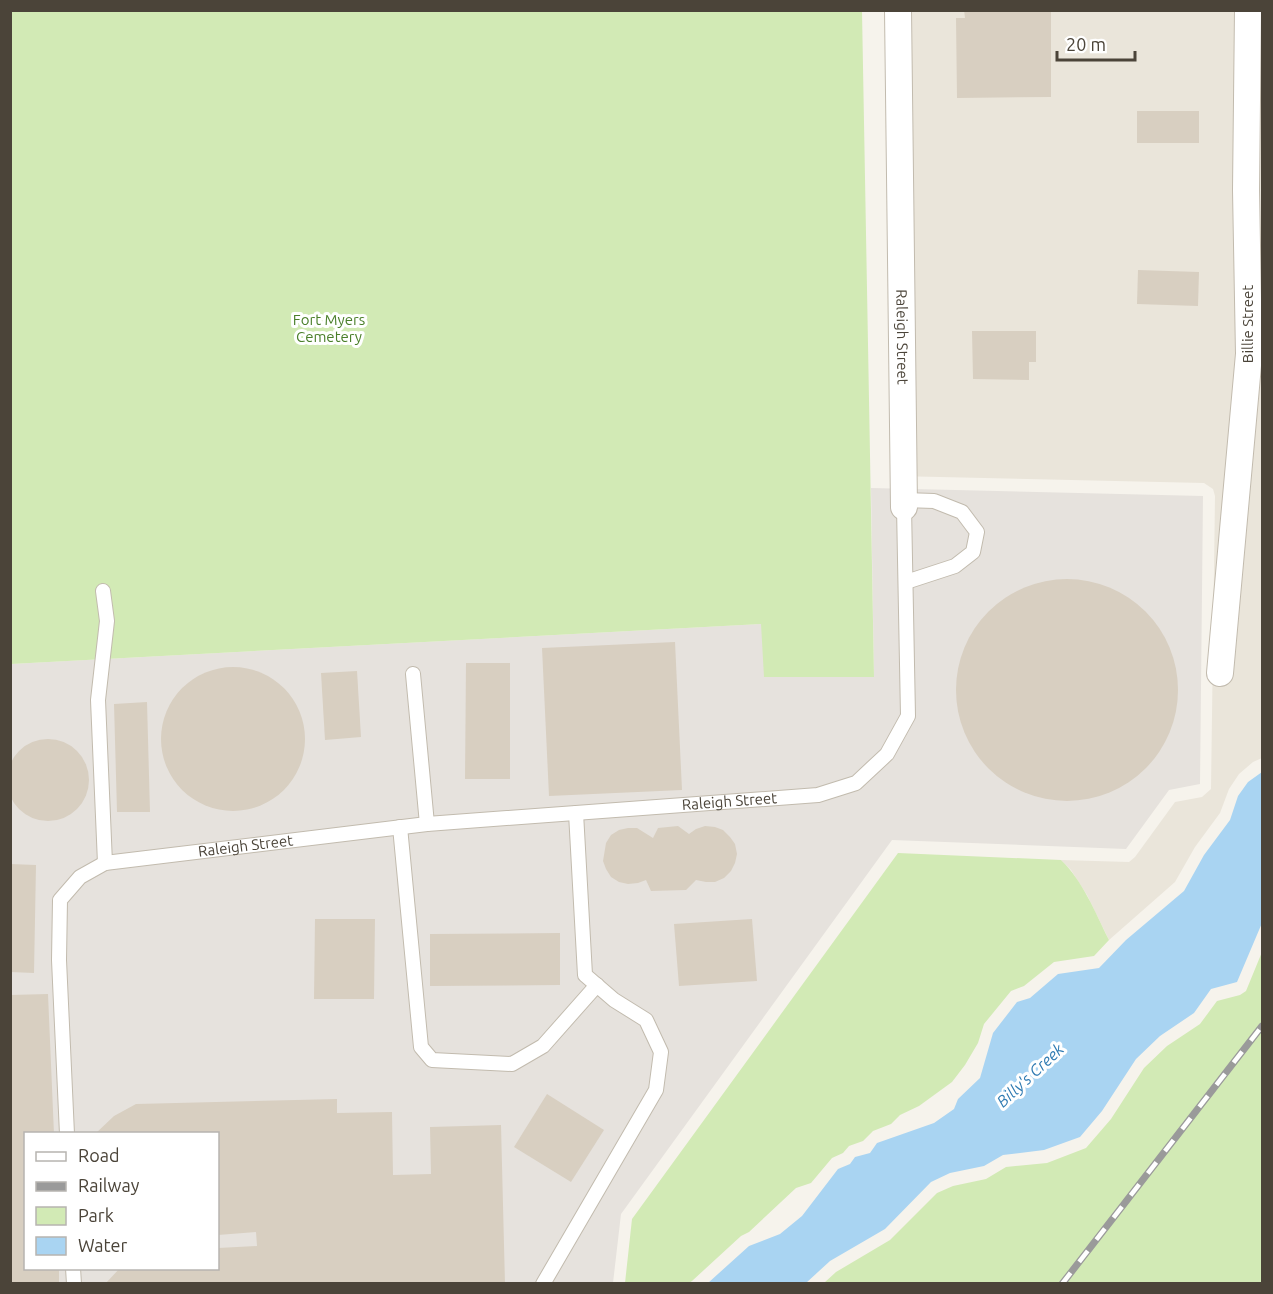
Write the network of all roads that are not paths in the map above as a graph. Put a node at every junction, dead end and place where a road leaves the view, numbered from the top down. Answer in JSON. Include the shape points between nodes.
{"nodes":[{"id":1,"x":898,"y":10,"type":"edge"},
{"id":2,"x":1248,"y":10,"type":"edge"},
{"id":3,"x":1256,"y":356,"type":"edge"},
{"id":4,"x":904,"y":504,"type":"junction"},
{"id":5,"x":906,"y":582,"type":"junction"},
{"id":6,"x":103,"y":591,"type":"dead end"},
{"id":7,"x":1220,"y":673,"type":"dead end"},
{"id":8,"x":413,"y":674,"type":"dead end"},
{"id":9,"x":576,"y":813,"type":"junction"},
{"id":10,"x":427,"y":824,"type":"junction"},
{"id":11,"x":400,"y":827,"type":"junction"},
{"id":12,"x":105,"y":863,"type":"junction"},
{"id":13,"x":597,"y":985,"type":"junction"},
{"id":14,"x":67,"y":1132,"type":"edge"},
{"id":15,"x":543,"y":1284,"type":"edge"}],
"edges":[{"from":1,"to":4,"type":"street","name":"Raleigh Street"},
{"from":2,"to":3,"type":"street","name":"Billie Street","via":[[1246,190]]},
{"from":3,"to":7,"type":"street","name":"Billie Street"},
{"from":4,"to":5,"type":"lane","name":"Raleigh Street"},
{"from":4,"to":5,"type":"lane","via":[[933,501],[962,512],[976,532],[974,552],[955,566]]},
{"from":5,"to":9,"type":"lane","name":"Raleigh Street","via":[[908,716],[887,754],[856,783],[818,795]]},
{"from":6,"to":12,"type":"lane","via":[[107,621],[98,700]]},
{"from":8,"to":10,"type":"lane"},
{"from":9,"to":10,"type":"lane","name":"Raleigh Street"},
{"from":9,"to":13,"type":"lane","via":[[585,975]]},
{"from":10,"to":11,"type":"lane","name":"Raleigh Street"},
{"from":11,"to":12,"type":"lane","name":"Raleigh Street"},
{"from":11,"to":13,"type":"lane","via":[[421,1047],[432,1060],[512,1064],[543,1046]]},
{"from":12,"to":14,"type":"lane","name":"Raleigh Street","via":[[80,877],[60,900]]},
{"from":13,"to":15,"type":"lane","via":[[646,1020],[661,1052],[656,1090]]}]}
